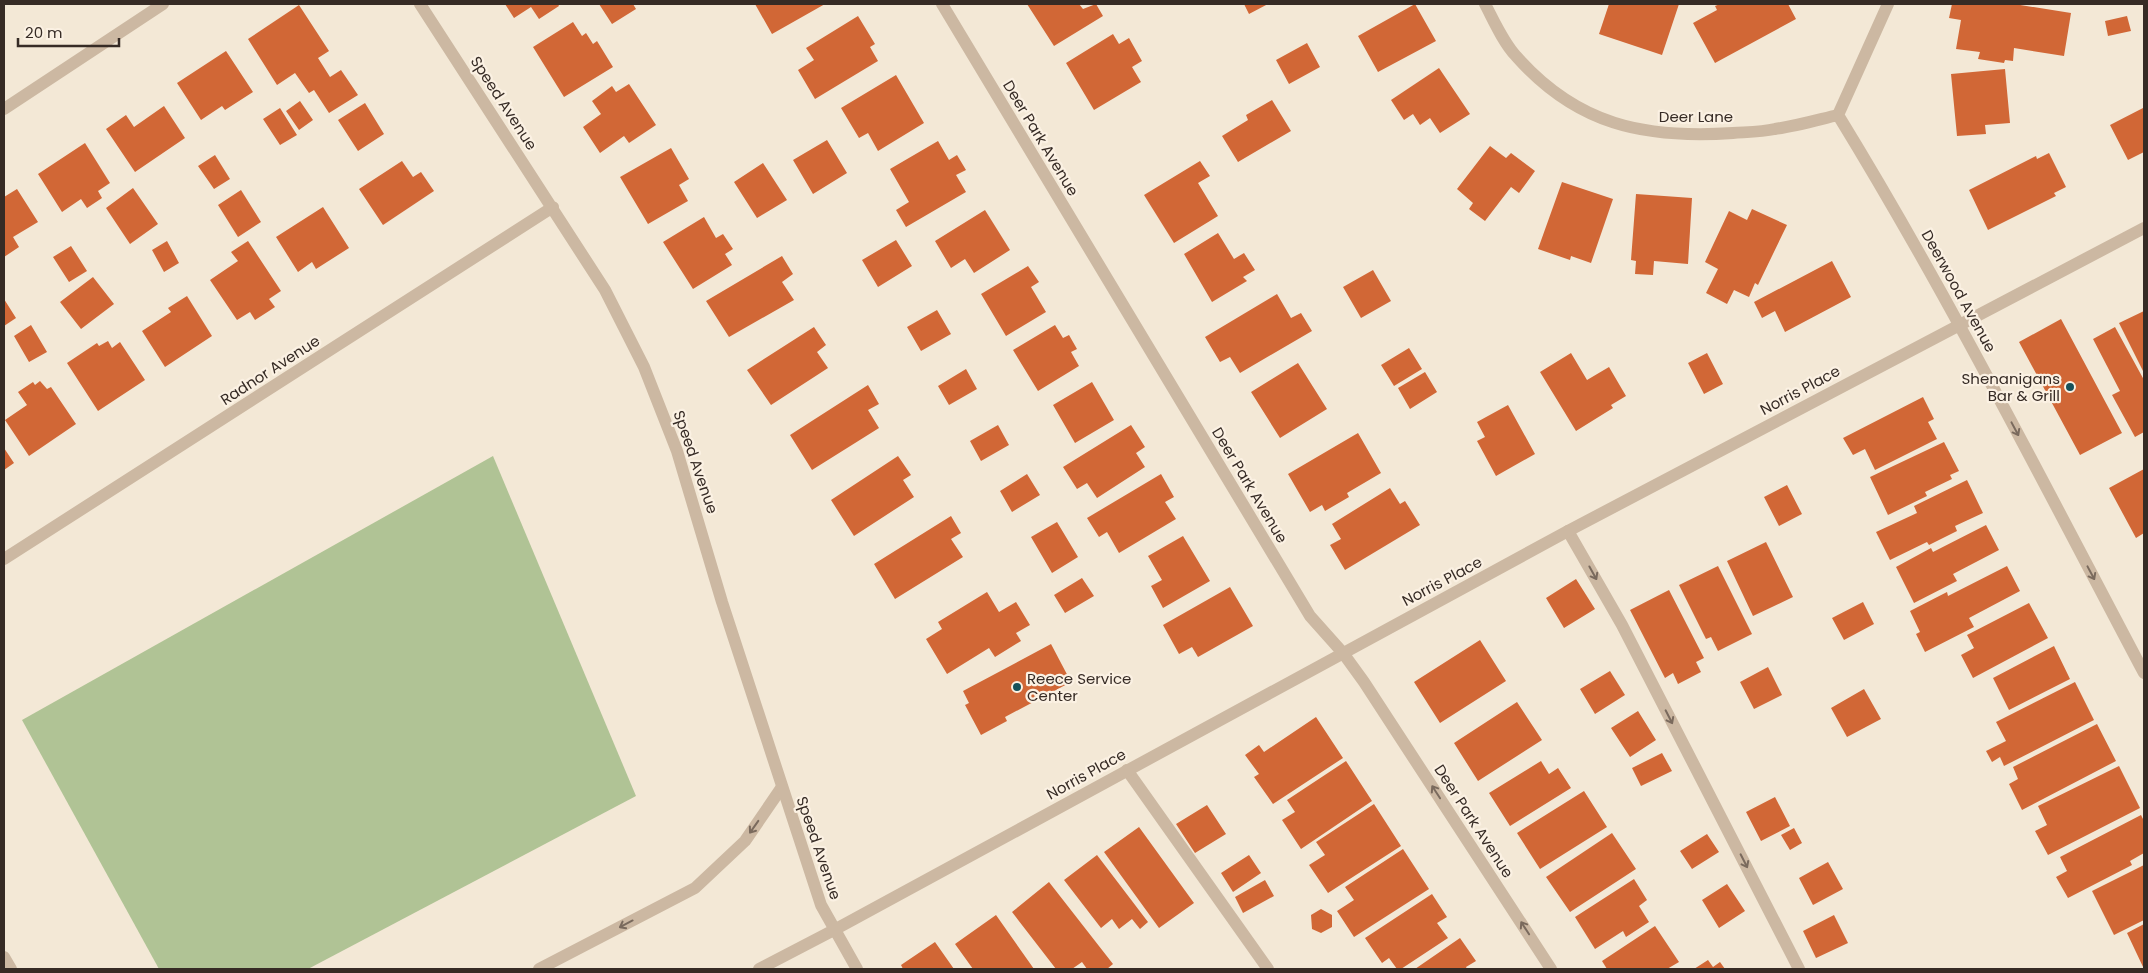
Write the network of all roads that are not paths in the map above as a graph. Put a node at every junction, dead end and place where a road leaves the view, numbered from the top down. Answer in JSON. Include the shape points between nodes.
{"nodes":[{"id":1,"x":163,"y":4,"type":"edge"},
{"id":2,"x":420,"y":4,"type":"edge"},
{"id":3,"x":942,"y":4,"type":"edge"},
{"id":4,"x":1485,"y":4,"type":"edge"},
{"id":5,"x":1888,"y":4,"type":"edge"},
{"id":6,"x":4,"y":109,"type":"edge"},
{"id":7,"x":1838,"y":116,"type":"junction"},
{"id":8,"x":553,"y":207,"type":"junction"},
{"id":9,"x":2144,"y":228,"type":"edge"},
{"id":10,"x":1960,"y":324,"type":"junction"},
{"id":11,"x":1568,"y":531,"type":"junction"},
{"id":12,"x":4,"y":559,"type":"edge"},
{"id":13,"x":1344,"y":653,"type":"junction"},
{"id":14,"x":2144,"y":673,"type":"edge"},
{"id":15,"x":1127,"y":770,"type":"junction"},
{"id":16,"x":782,"y":787,"type":"junction"},
{"id":17,"x":834,"y":930,"type":"junction"},
{"id":18,"x":4,"y":957,"type":"edge"},
{"id":19,"x":11,"y":969,"type":"edge"},
{"id":20,"x":539,"y":969,"type":"edge"},
{"id":21,"x":759,"y":969,"type":"edge"},
{"id":22,"x":857,"y":969,"type":"edge"},
{"id":23,"x":1268,"y":969,"type":"edge"},
{"id":24,"x":1551,"y":969,"type":"edge"},
{"id":25,"x":1799,"y":969,"type":"edge"}],
"edges":[{"from":1,"to":6,"type":"street"},
{"from":2,"to":8,"type":"street","name":"Speed Avenue"},
{"from":3,"to":13,"type":"street","name":"Deer Park Avenue","via":[[1310,616]]},
{"from":4,"to":7,"type":"street","name":"Deer Lane","via":[[1515,55],[1548,88],[1580,110],[1608,122],[1655,133],[1701,135],[1774,130]]},
{"from":5,"to":7,"type":"street"},
{"from":7,"to":10,"type":"street","name":"Deerwood Avenue","via":[[1888,196]]},
{"from":8,"to":12,"type":"street","name":"Radnor Avenue"},
{"from":8,"to":16,"type":"street","name":"Speed Avenue","via":[[605,290],[644,367],[677,451]]},
{"from":9,"to":10,"type":"street","name":"Norris Place"},
{"from":10,"to":11,"type":"street","name":"Norris Place"},
{"from":10,"to":14,"type":"street","name":"Deerwood Avenue","one_way":true},
{"from":11,"to":13,"type":"street","name":"Norris Place"},
{"from":11,"to":25,"type":"street","one_way":true,"via":[[1622,625]]},
{"from":13,"to":15,"type":"street","name":"Norris Place"},
{"from":24,"to":13,"type":"street","name":"Deer Park Avenue","one_way":true},
{"from":15,"to":17,"type":"street","name":"Norris Place"},
{"from":15,"to":23,"type":"street"},
{"from":16,"to":17,"type":"street","name":"Speed Avenue","via":[[821,905]]},
{"from":16,"to":20,"type":"street","one_way":true,"via":[[745,841],[695,888]]},
{"from":17,"to":21,"type":"street","name":"Norris Place"},
{"from":17,"to":22,"type":"street","name":"Speed Avenue"},
{"from":18,"to":19,"type":"street"}]}
